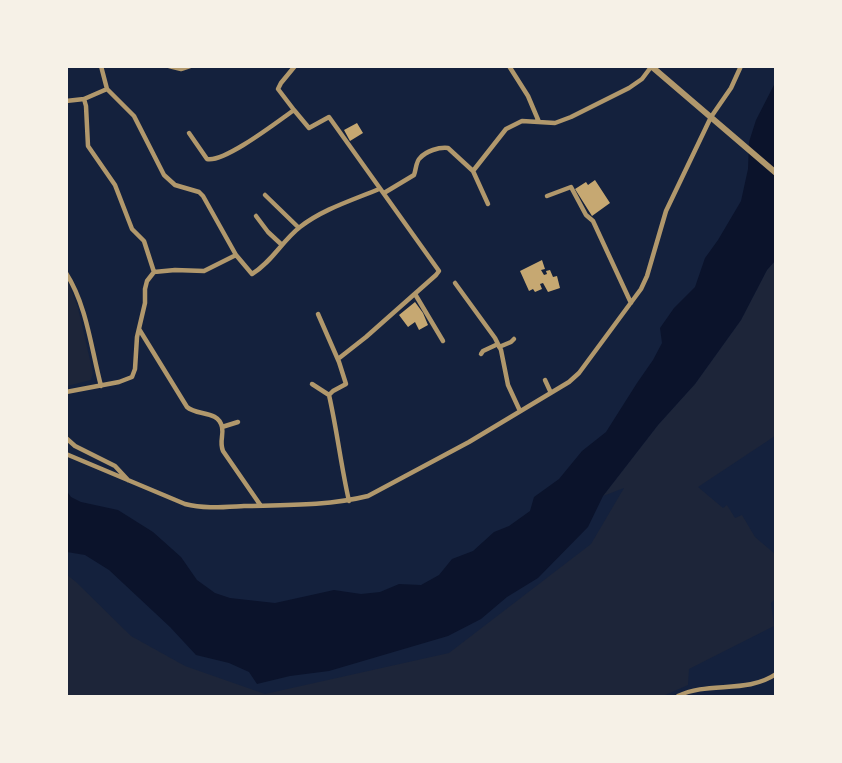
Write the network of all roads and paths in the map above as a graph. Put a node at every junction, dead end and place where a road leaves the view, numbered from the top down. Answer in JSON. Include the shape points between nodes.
{"nodes":[{"id":1,"x":101,"y":66,"type":"edge"},
{"id":2,"x":169,"y":66,"type":"edge"},
{"id":3,"x":190,"y":66,"type":"edge"},
{"id":4,"x":295,"y":66,"type":"edge"},
{"id":5,"x":509,"y":66,"type":"edge"},
{"id":6,"x":741,"y":66,"type":"edge"},
{"id":7,"x":651,"y":67,"type":"edge"},
{"id":8,"x":107,"y":89,"type":"junction"},
{"id":9,"x":84,"y":99,"type":"junction"},
{"id":10,"x":66,"y":101,"type":"edge"},
{"id":11,"x":294,"y":110,"type":"junction"},
{"id":12,"x":713,"y":119,"type":"junction"},
{"id":13,"x":539,"y":122,"type":"junction"},
{"id":14,"x":189,"y":133,"type":"dead end"},
{"id":15,"x":473,"y":171,"type":"junction"},
{"id":16,"x":775,"y":173,"type":"edge"},
{"id":17,"x":379,"y":188,"type":"junction"},
{"id":18,"x":384,"y":193,"type":"junction"},
{"id":19,"x":265,"y":195,"type":"dead end"},
{"id":20,"x":547,"y":196,"type":"dead end"},
{"id":21,"x":488,"y":204,"type":"dead end"},
{"id":22,"x":256,"y":216,"type":"dead end"},
{"id":23,"x":299,"y":228,"type":"junction"},
{"id":24,"x":282,"y":245,"type":"junction"},
{"id":25,"x":236,"y":255,"type":"junction"},
{"id":26,"x":154,"y":272,"type":"junction"},
{"id":27,"x":66,"y":273,"type":"edge"},
{"id":28,"x":455,"y":282,"type":"dead end"},
{"id":29,"x":415,"y":294,"type":"junction"},
{"id":30,"x":631,"y":304,"type":"junction"},
{"id":31,"x":318,"y":314,"type":"dead end"},
{"id":32,"x":139,"y":328,"type":"junction"},
{"id":33,"x":514,"y":339,"type":"dead end"},
{"id":34,"x":443,"y":341,"type":"dead end"},
{"id":35,"x":498,"y":346,"type":"junction"},
{"id":36,"x":481,"y":354,"type":"dead end"},
{"id":37,"x":338,"y":359,"type":"junction"},
{"id":38,"x":545,"y":380,"type":"dead end"},
{"id":39,"x":312,"y":384,"type":"dead end"},
{"id":40,"x":101,"y":386,"type":"junction"},
{"id":41,"x":66,"y":392,"type":"edge"},
{"id":42,"x":551,"y":393,"type":"junction"},
{"id":43,"x":328,"y":396,"type":"junction"},
{"id":44,"x":520,"y":411,"type":"junction"},
{"id":45,"x":238,"y":422,"type":"dead end"},
{"id":46,"x":222,"y":427,"type":"junction"},
{"id":47,"x":66,"y":438,"type":"edge"},
{"id":48,"x":66,"y":454,"type":"edge"},
{"id":49,"x":129,"y":480,"type":"junction"},
{"id":50,"x":349,"y":501,"type":"junction"},
{"id":51,"x":261,"y":506,"type":"junction"},
{"id":52,"x":775,"y":674,"type":"edge"},
{"id":53,"x":678,"y":696,"type":"edge"}],
"edges":[{"from":1,"to":8,"type":"street"},
{"from":2,"to":3,"type":"street"},
{"from":4,"to":11,"type":"street","via":[[278,89]]},
{"from":5,"to":13,"type":"street"},
{"from":6,"to":12,"type":"street"},
{"from":7,"to":12,"type":"street"},
{"from":7,"to":13,"type":"street","via":[[642,79],[617,95],[563,120]]},
{"from":8,"to":9,"type":"street"},
{"from":8,"to":25,"type":"street","via":[[134,116],[164,175],[175,185],[203,195]]},
{"from":9,"to":10,"type":"street"},
{"from":9,"to":26,"type":"street","via":[[88,146],[115,185],[132,229],[144,241]]},
{"from":11,"to":14,"type":"street","via":[[211,161]]},
{"from":11,"to":17,"type":"street","via":[[309,128],[329,117]]},
{"from":12,"to":16,"type":"street"},
{"from":12,"to":30,"type":"street","via":[[666,211],[647,276]]},
{"from":13,"to":15,"type":"street","via":[[522,121],[506,129]]},
{"from":15,"to":18,"type":"street","via":[[447,148],[439,148],[417,161],[414,175]]},
{"from":15,"to":21,"type":"street"},
{"from":17,"to":18,"type":"street"},
{"from":17,"to":23,"type":"street"},
{"from":18,"to":29,"type":"street","via":[[439,271]]},
{"from":19,"to":23,"type":"street"},
{"from":20,"to":30,"type":"street","via":[[571,187],[593,221]]},
{"from":22,"to":24,"type":"street"},
{"from":23,"to":24,"type":"street"},
{"from":24,"to":25,"type":"street","via":[[252,274]]},
{"from":25,"to":26,"type":"street","via":[[204,271]]},
{"from":26,"to":32,"type":"street","via":[[147,281]]},
{"from":27,"to":40,"type":"street","via":[[86,319]]},
{"from":28,"to":35,"type":"street"},
{"from":29,"to":34,"type":"street"},
{"from":29,"to":37,"type":"street"},
{"from":30,"to":42,"type":"street","via":[[579,373]]},
{"from":31,"to":37,"type":"street"},
{"from":32,"to":40,"type":"street","via":[[132,377]]},
{"from":32,"to":46,"type":"street","via":[[187,407],[213,416]]},
{"from":33,"to":35,"type":"street"},
{"from":35,"to":36,"type":"street"},
{"from":35,"to":44,"type":"street"},
{"from":37,"to":43,"type":"street","via":[[346,384]]},
{"from":38,"to":42,"type":"street"},
{"from":39,"to":43,"type":"street"},
{"from":40,"to":41,"type":"street"},
{"from":42,"to":44,"type":"street"},
{"from":43,"to":50,"type":"street"},
{"from":44,"to":50,"type":"street","via":[[380,491]]},
{"from":45,"to":46,"type":"street"},
{"from":46,"to":51,"type":"street","via":[[223,451]]},
{"from":47,"to":49,"type":"street","via":[[115,466]]},
{"from":48,"to":49,"type":"street"},
{"from":49,"to":51,"type":"street","via":[[194,507]]},
{"from":50,"to":51,"type":"street"},
{"from":52,"to":53,"type":"street","via":[[758,682]]}]}
